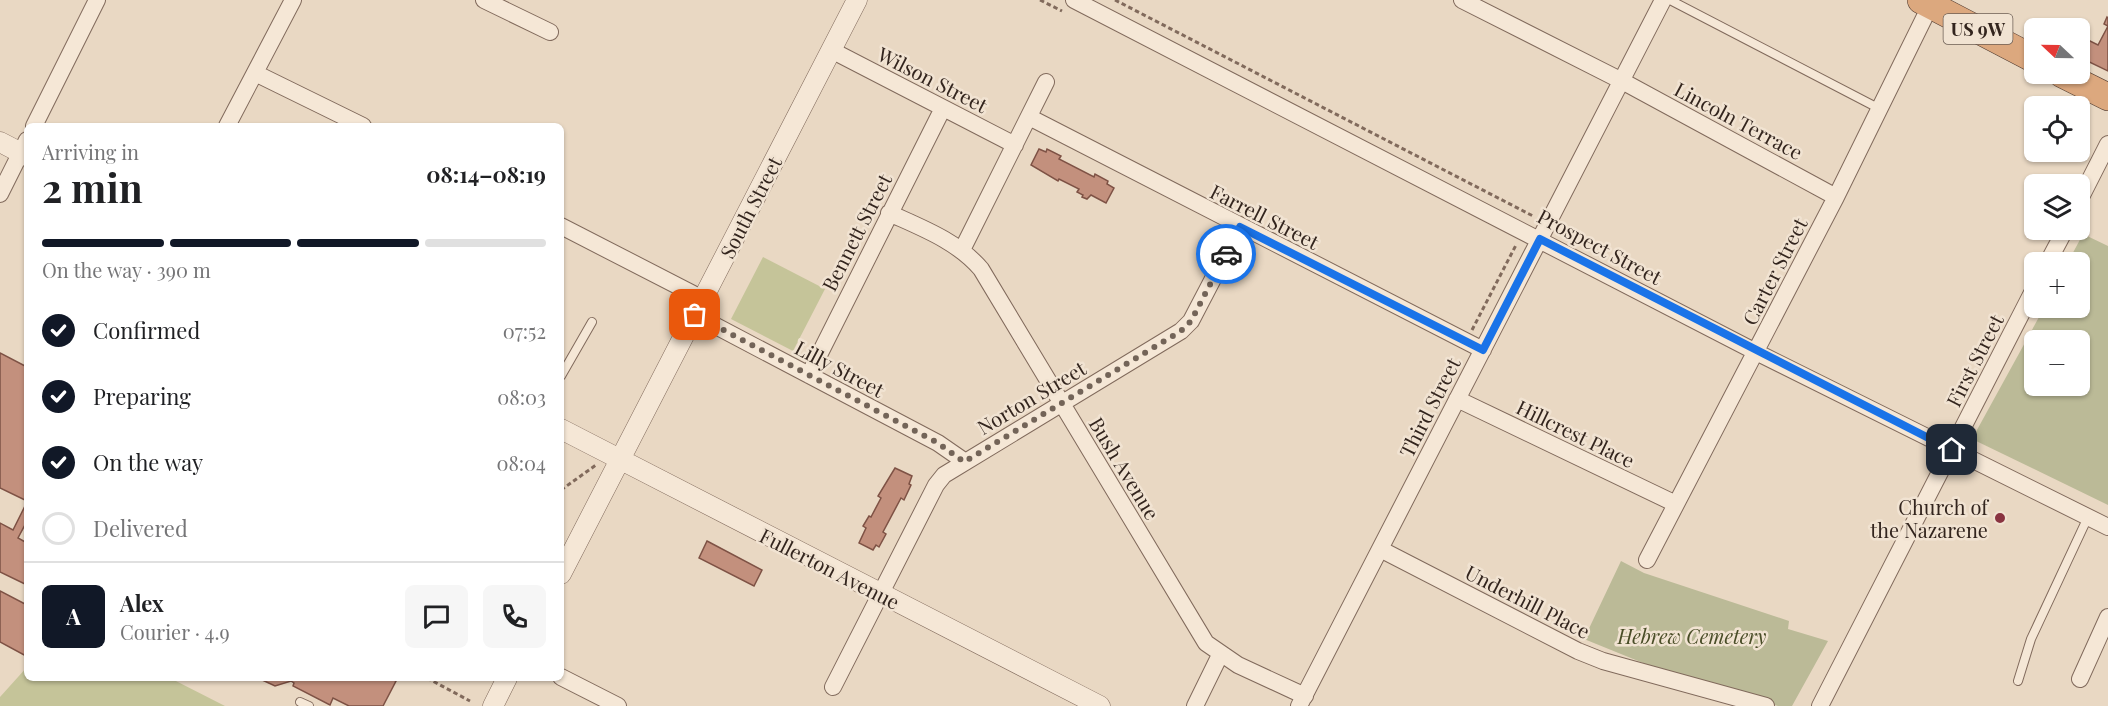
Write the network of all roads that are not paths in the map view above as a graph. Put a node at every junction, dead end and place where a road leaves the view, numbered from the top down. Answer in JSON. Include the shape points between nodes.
{"nodes":[{"id":1,"x":97,"y":0,"type":"edge"},
{"id":2,"x":292,"y":0,"type":"edge"},
{"id":3,"x":484,"y":0,"type":"edge"},
{"id":4,"x":857,"y":0,"type":"edge"},
{"id":5,"x":1074,"y":0,"type":"edge"},
{"id":6,"x":1462,"y":0,"type":"edge"},
{"id":7,"x":1663,"y":0,"type":"edge"},
{"id":8,"x":1670,"y":0,"type":"edge"},
{"id":9,"x":1928,"y":2,"type":"edge"},
{"id":10,"x":550,"y":32,"type":"dead end"},
{"id":11,"x":831,"y":50,"type":"junction"},
{"id":12,"x":2024,"y":54,"type":"edge"},
{"id":13,"x":255,"y":73,"type":"junction"},
{"id":14,"x":1622,"y":81,"type":"junction"},
{"id":15,"x":1046,"y":82,"type":"dead end"},
{"id":16,"x":2082,"y":84,"type":"edge"},
{"id":17,"x":2108,"y":97,"type":"edge"},
{"id":18,"x":943,"y":108,"type":"junction"},
{"id":19,"x":1880,"y":109,"type":"junction"},
{"id":20,"x":1029,"y":117,"type":"junction"},
{"id":21,"x":36,"y":123,"type":"edge"},
{"id":22,"x":229,"y":123,"type":"edge"},
{"id":23,"x":357,"y":123,"type":"edge"},
{"id":24,"x":0,"y":142,"type":"edge"},
{"id":25,"x":2108,"y":144,"type":"edge"},
{"id":26,"x":1015,"y":145,"type":"junction"},
{"id":27,"x":24,"y":149,"type":"edge"},
{"id":28,"x":24,"y":151,"type":"edge"},
{"id":29,"x":2090,"y":179,"type":"edge"},
{"id":30,"x":0,"y":194,"type":"edge"},
{"id":31,"x":1836,"y":197,"type":"junction"},
{"id":32,"x":889,"y":213,"type":"junction"},
{"id":33,"x":564,"y":227,"type":"edge"},
{"id":34,"x":1240,"y":227,"type":"junction"},
{"id":35,"x":1540,"y":239,"type":"junction"},
{"id":36,"x":962,"y":250,"type":"junction"},
{"id":37,"x":699,"y":307,"type":"junction"},
{"id":38,"x":2024,"y":309,"type":"edge"},
{"id":39,"x":592,"y":322,"type":"dead end"},
{"id":40,"x":1483,"y":350,"type":"junction"},
{"id":41,"x":1756,"y":352,"type":"junction"},
{"id":42,"x":564,"y":371,"type":"edge"},
{"id":43,"x":809,"y":375,"type":"junction"},
{"id":44,"x":1457,"y":399,"type":"junction"},
{"id":45,"x":1061,"y":404,"type":"junction"},
{"id":46,"x":564,"y":431,"type":"edge"},
{"id":47,"x":1952,"y":450,"type":"junction"},
{"id":48,"x":620,"y":459,"type":"junction"},
{"id":49,"x":964,"y":462,"type":"junction"},
{"id":50,"x":1676,"y":504,"type":"junction"},
{"id":51,"x":2088,"y":517,"type":"junction"},
{"id":52,"x":2108,"y":527,"type":"edge"},
{"id":53,"x":1380,"y":549,"type":"junction"},
{"id":54,"x":1647,"y":560,"type":"dead end"},
{"id":55,"x":564,"y":568,"type":"edge"},
{"id":56,"x":882,"y":595,"type":"junction"},
{"id":57,"x":2108,"y":617,"type":"edge"},
{"id":58,"x":1220,"y":655,"type":"junction"},
{"id":59,"x":564,"y":679,"type":"edge"},
{"id":60,"x":2080,"y":679,"type":"dead end"},
{"id":61,"x":506,"y":681,"type":"edge"},
{"id":62,"x":2018,"y":681,"type":"dead end"},
{"id":63,"x":833,"y":687,"type":"dead end"},
{"id":64,"x":1302,"y":701,"type":"edge"},
{"id":65,"x":300,"y":702,"type":"dead end"},
{"id":66,"x":309,"y":706,"type":"edge"},
{"id":67,"x":493,"y":706,"type":"edge"},
{"id":68,"x":618,"y":706,"type":"edge"},
{"id":69,"x":1100,"y":706,"type":"edge"},
{"id":70,"x":1195,"y":706,"type":"edge"},
{"id":71,"x":1766,"y":706,"type":"edge"},
{"id":72,"x":1820,"y":706,"type":"edge"}],
"edges":[{"from":1,"to":21,"type":"street"},
{"from":2,"to":13,"type":"street"},
{"from":3,"to":10,"type":"street"},
{"from":4,"to":11,"type":"street","name":"South Street"},
{"from":5,"to":35,"type":"street","name":"Prospect Street"},
{"from":6,"to":14,"type":"street","name":"Lincoln Terrace"},
{"from":7,"to":14,"type":"street","name":"Third Street"},
{"from":8,"to":19,"type":"lane"},
{"from":9,"to":12,"type":"highway","number":"US 9W"},
{"from":9,"to":19,"type":"street","name":"Carter Street"},
{"from":11,"to":18,"type":"street","name":"Wilson Street"},
{"from":11,"to":37,"type":"street","name":"South Street"},
{"from":13,"to":22,"type":"street"},
{"from":13,"to":23,"type":"street"},
{"from":14,"to":31,"type":"street","name":"Lincoln Terrace"},
{"from":14,"to":35,"type":"street","name":"Third Street"},
{"from":15,"to":20,"type":"street"},
{"from":16,"to":17,"type":"highway"},
{"from":18,"to":26,"type":"street","name":"Wilson Street"},
{"from":18,"to":32,"type":"street","name":"Bennett Street"},
{"from":19,"to":31,"type":"street","name":"Carter Street"},
{"from":20,"to":26,"type":"street"},
{"from":20,"to":34,"type":"street","name":"Farrell Street"},
{"from":24,"to":27,"type":"street"},
{"from":25,"to":29,"type":"street"},
{"from":26,"to":36,"type":"street"},
{"from":28,"to":30,"type":"street"},
{"from":31,"to":41,"type":"street","name":"Carter Street"},
{"from":32,"to":36,"type":"street","name":"Bush Avenue"},
{"from":32,"to":43,"type":"street","name":"Bennett Street"},
{"from":33,"to":37,"type":"street","name":"Lilly Street"},
{"from":34,"to":40,"type":"street","name":"Farrell Street"},
{"from":34,"to":45,"type":"street","name":"Norton Street","via":[[1191,321],[1181,331]]},
{"from":35,"to":40,"type":"street","name":"Third Street"},
{"from":35,"to":41,"type":"street","name":"Prospect Street"},
{"from":36,"to":45,"type":"street","name":"Bush Avenue","via":[[981,269]]},
{"from":37,"to":43,"type":"street","name":"Lilly Street"},
{"from":37,"to":48,"type":"street","name":"South Street"},
{"from":38,"to":47,"type":"street","name":"First Street"},
{"from":39,"to":42,"type":"lane"},
{"from":40,"to":44,"type":"street","name":"Third Street"},
{"from":41,"to":47,"type":"street","name":"Prospect Street"},
{"from":41,"to":50,"type":"street","name":"Carter Street"},
{"from":43,"to":49,"type":"street","name":"Lilly Street","via":[[938,443]]},
{"from":44,"to":50,"type":"street","name":"Hillcrest Place"},
{"from":44,"to":53,"type":"street","name":"Third Street"},
{"from":45,"to":49,"type":"street","name":"Norton Street"},
{"from":45,"to":58,"type":"street","name":"Bush Avenue","via":[[1206,643]]},
{"from":46,"to":48,"type":"street","name":"Fullerton Avenue"},
{"from":47,"to":51,"type":"street","name":"Prospect Street"},
{"from":47,"to":72,"type":"street","name":"First Street"},
{"from":48,"to":55,"type":"street","name":"South Street"},
{"from":48,"to":56,"type":"street","name":"Fullerton Avenue"},
{"from":49,"to":56,"type":"street","name":"Norton Street","via":[[936,485]]},
{"from":50,"to":54,"type":"street","name":"Carter Street"},
{"from":51,"to":52,"type":"street","name":"Prospect Street"},
{"from":51,"to":62,"type":"lane","via":[[2031,639]]},
{"from":53,"to":64,"type":"street","name":"Third Street"},
{"from":53,"to":71,"type":"street","name":"Underhill Place","via":[[1578,651]]},
{"from":56,"to":63,"type":"street","name":"Norton Street"},
{"from":56,"to":69,"type":"street","name":"Fullerton Avenue"},
{"from":57,"to":60,"type":"street"},
{"from":58,"to":64,"type":"street","name":"Bush Avenue"},
{"from":58,"to":70,"type":"street"},
{"from":59,"to":68,"type":"street"},
{"from":61,"to":67,"type":"street"},
{"from":65,"to":66,"type":"lane"}]}
